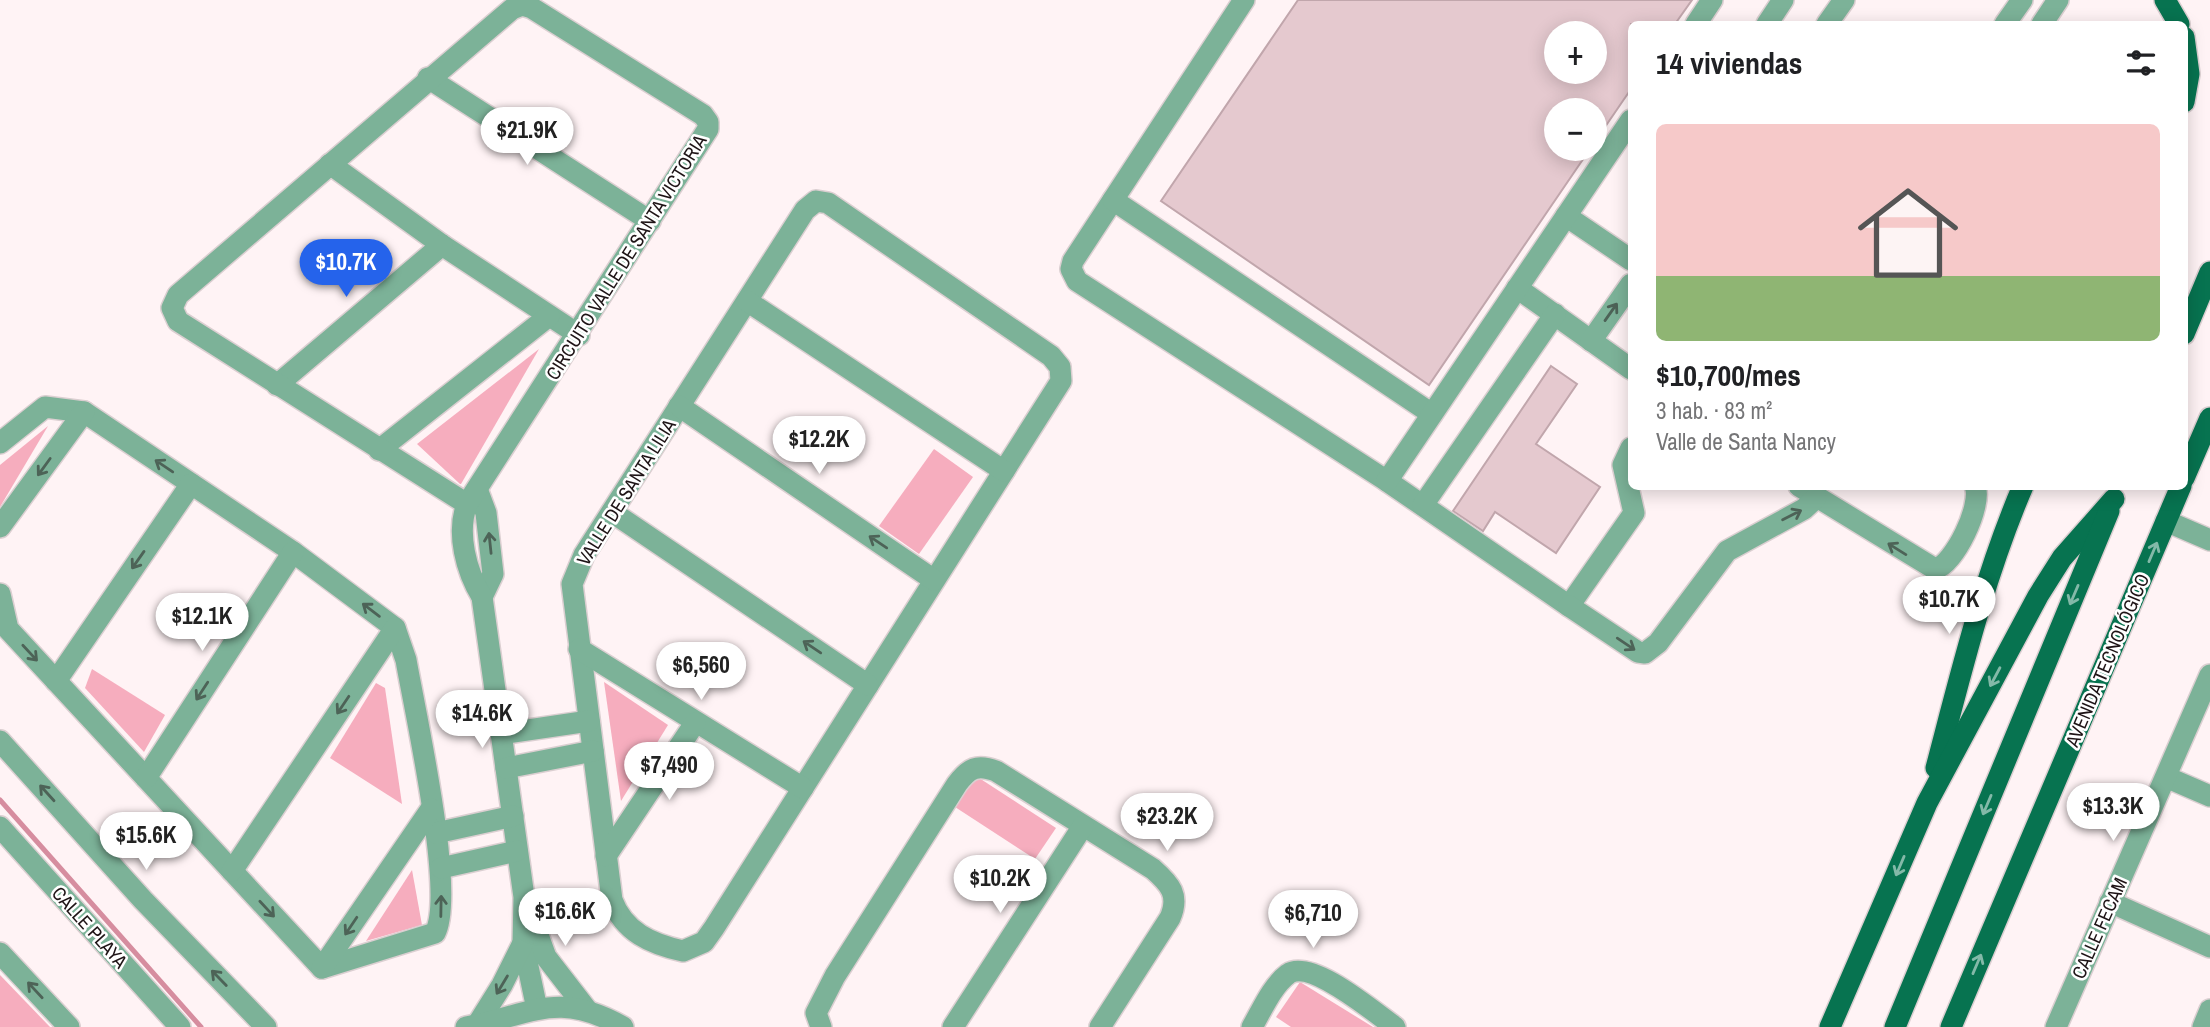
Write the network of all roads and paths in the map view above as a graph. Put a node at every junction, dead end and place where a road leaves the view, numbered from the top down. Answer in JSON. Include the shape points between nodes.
{"nodes":[{"id":1,"x":1244,"y":0,"type":"edge"},
{"id":2,"x":1712,"y":0,"type":"edge"},
{"id":3,"x":1783,"y":0,"type":"edge"},
{"id":4,"x":1844,"y":0,"type":"edge"},
{"id":5,"x":2022,"y":0,"type":"edge"},
{"id":6,"x":2058,"y":0,"type":"edge"},
{"id":7,"x":2165,"y":0,"type":"edge"},
{"id":8,"x":1698,"y":21,"type":"edge"},
{"id":9,"x":1768,"y":21,"type":"edge"},
{"id":10,"x":1829,"y":21,"type":"edge"},
{"id":11,"x":2007,"y":21,"type":"edge"},
{"id":12,"x":2044,"y":21,"type":"edge"},
{"id":13,"x":2177,"y":21,"type":"edge"},
{"id":14,"x":428,"y":78,"type":"junction"},
{"id":15,"x":1628,"y":124,"type":"edge"},
{"id":16,"x":330,"y":164,"type":"junction"},
{"id":17,"x":1113,"y":200,"type":"junction"},
{"id":18,"x":1566,"y":216,"type":"junction"},
{"id":19,"x":650,"y":221,"type":"junction"},
{"id":20,"x":442,"y":244,"type":"junction"},
{"id":21,"x":1628,"y":258,"type":"edge"},
{"id":22,"x":2210,"y":272,"type":"edge"},
{"id":23,"x":1517,"y":288,"type":"junction"},
{"id":24,"x":1628,"y":288,"type":"edge"},
{"id":25,"x":747,"y":301,"type":"junction"},
{"id":26,"x":1555,"y":314,"type":"junction"},
{"id":27,"x":549,"y":316,"type":"junction"},
{"id":28,"x":2188,"y":324,"type":"edge"},
{"id":29,"x":579,"y":335,"type":"junction"},
{"id":30,"x":1591,"y":341,"type":"junction"},
{"id":31,"x":1628,"y":367,"type":"edge"},
{"id":32,"x":277,"y":385,"type":"junction"},
{"id":33,"x":679,"y":406,"type":"junction"},
{"id":34,"x":84,"y":412,"type":"junction"},
{"id":35,"x":1432,"y":414,"type":"junction"},
{"id":36,"x":2210,"y":418,"type":"edge"},
{"id":37,"x":0,"y":443,"type":"edge"},
{"id":38,"x":379,"y":450,"type":"junction"},
{"id":39,"x":1628,"y":454,"type":"edge"},
{"id":40,"x":2188,"y":469,"type":"edge"},
{"id":41,"x":1004,"y":471,"type":"junction"},
{"id":42,"x":1387,"y":481,"type":"junction"},
{"id":43,"x":191,"y":484,"type":"junction"},
{"id":44,"x":1628,"y":487,"type":"edge"},
{"id":45,"x":1629,"y":490,"type":"edge"},
{"id":46,"x":1976,"y":490,"type":"edge"},
{"id":47,"x":2021,"y":490,"type":"edge"},
{"id":48,"x":2178,"y":490,"type":"edge"},
{"id":49,"x":1807,"y":492,"type":"edge"},
{"id":50,"x":2117,"y":493,"type":"edge"},
{"id":51,"x":472,"y":497,"type":"junction"},
{"id":52,"x":1423,"y":505,"type":"junction"},
{"id":53,"x":612,"y":512,"type":"junction"},
{"id":54,"x":2166,"y":521,"type":"junction"},
{"id":55,"x":0,"y":527,"type":"edge"},
{"id":56,"x":2210,"y":540,"type":"edge"},
{"id":57,"x":293,"y":552,"type":"junction"},
{"id":58,"x":934,"y":580,"type":"junction"},
{"id":59,"x":0,"y":594,"type":"edge"},
{"id":60,"x":1569,"y":606,"type":"junction"},
{"id":61,"x":395,"y":628,"type":"junction"},
{"id":62,"x":579,"y":649,"type":"junction"},
{"id":63,"x":2210,"y":675,"type":"edge"},
{"id":64,"x":56,"y":681,"type":"junction"},
{"id":65,"x":868,"y":685,"type":"junction"},
{"id":66,"x":589,"y":721,"type":"junction"},
{"id":67,"x":695,"y":723,"type":"junction"},
{"id":68,"x":501,"y":734,"type":"junction"},
{"id":69,"x":0,"y":741,"type":"edge"},
{"id":70,"x":593,"y":751,"type":"junction"},
{"id":71,"x":506,"y":768,"type":"junction"},
{"id":72,"x":2166,"y":776,"type":"junction"},
{"id":73,"x":146,"y":778,"type":"junction"},
{"id":74,"x":803,"y":788,"type":"junction"},
{"id":75,"x":2210,"y":796,"type":"edge"},
{"id":76,"x":1927,"y":803,"type":"junction"},
{"id":77,"x":431,"y":808,"type":"junction"},
{"id":78,"x":513,"y":816,"type":"junction"},
{"id":79,"x":1083,"y":826,"type":"junction"},
{"id":80,"x":0,"y":827,"type":"edge"},
{"id":81,"x":436,"y":833,"type":"junction"},
{"id":82,"x":517,"y":851,"type":"junction"},
{"id":83,"x":606,"y":856,"type":"junction"},
{"id":84,"x":441,"y":868,"type":"junction"},
{"id":85,"x":232,"y":871,"type":"junction"},
{"id":86,"x":524,"y":897,"type":"junction"},
{"id":87,"x":2110,"y":902,"type":"junction"},
{"id":88,"x":523,"y":943,"type":"junction"},
{"id":89,"x":2210,"y":947,"type":"edge"},
{"id":90,"x":0,"y":953,"type":"edge"},
{"id":91,"x":322,"y":968,"type":"junction"},
{"id":92,"x":537,"y":1009,"type":"junction"},
{"id":93,"x":587,"y":1010,"type":"junction"},
{"id":94,"x":2210,"y":1010,"type":"edge"},
{"id":95,"x":472,"y":1026,"type":"edge"},
{"id":96,"x":69,"y":1027,"type":"edge"},
{"id":97,"x":180,"y":1027,"type":"edge"},
{"id":98,"x":266,"y":1027,"type":"edge"},
{"id":99,"x":623,"y":1027,"type":"edge"},
{"id":100,"x":821,"y":1027,"type":"edge"},
{"id":101,"x":953,"y":1027,"type":"edge"},
{"id":102,"x":1100,"y":1027,"type":"edge"},
{"id":103,"x":1252,"y":1027,"type":"edge"},
{"id":104,"x":1395,"y":1027,"type":"edge"},
{"id":105,"x":1830,"y":1027,"type":"edge"},
{"id":106,"x":1895,"y":1027,"type":"edge"},
{"id":107,"x":1951,"y":1027,"type":"edge"},
{"id":108,"x":2056,"y":1027,"type":"edge"},
{"id":109,"x":2203,"y":1027,"type":"edge"}],
"edges":[{"from":1,"to":17,"type":"street"},
{"from":2,"to":8,"type":"street"},
{"from":3,"to":9,"type":"street"},
{"from":4,"to":10,"type":"street"},
{"from":5,"to":11,"type":"street"},
{"from":6,"to":12,"type":"street"},
{"from":7,"to":13,"type":"main road"},
{"from":14,"to":16,"type":"street","name":"CIRCUITO VALLE DE SANTA VICTORIA"},
{"from":14,"to":19,"type":"street"},
{"from":14,"to":19,"type":"street","name":"CIRCUITO VALLE DE SANTA VICTORIA","via":[[522,5],[703,115],[708,129]]},
{"from":15,"to":18,"type":"street"},
{"from":16,"to":20,"type":"street"},
{"from":16,"to":32,"type":"street","name":"CIRCUITO VALLE DE SANTA VICTORIA","via":[[178,295],[172,308],[178,321]]},
{"from":17,"to":35,"type":"street"},
{"from":17,"to":42,"type":"street","via":[[1073,261],[1071,269],[1077,281]]},
{"from":18,"to":21,"type":"street"},
{"from":18,"to":23,"type":"street"},
{"from":19,"to":29,"type":"street","name":"CIRCUITO VALLE DE SANTA VICTORIA"},
{"from":20,"to":27,"type":"street"},
{"from":20,"to":32,"type":"street"},
{"from":22,"to":28,"type":"main road"},
{"from":23,"to":26,"type":"street"},
{"from":23,"to":35,"type":"street"},
{"from":30,"to":24,"type":"street","one_way":true},
{"from":25,"to":33,"type":"street","name":"VALLE DE SANTA LILIA"},
{"from":25,"to":41,"type":"street"},
{"from":25,"to":41,"type":"street","name":"VALLE DE SANTA LILIA","via":[[805,209],[816,201],[828,203],[1051,356],[1060,367],[1061,381]]},
{"from":26,"to":30,"type":"street"},
{"from":26,"to":52,"type":"street"},
{"from":27,"to":29,"type":"street"},
{"from":27,"to":38,"type":"street"},
{"from":29,"to":51,"type":"street","name":"CIRCUITO VALLE DE SANTA VICTORIA"},
{"from":30,"to":31,"type":"street"},
{"from":32,"to":38,"type":"street","name":"CIRCUITO VALLE DE SANTA VICTORIA"},
{"from":33,"to":53,"type":"street","name":"VALLE DE SANTA LILIA"},
{"from":58,"to":33,"type":"street","one_way":true},
{"from":34,"to":37,"type":"street","via":[[45,407]]},
{"from":43,"to":34,"type":"street","one_way":true},
{"from":34,"to":55,"type":"street","one_way":true},
{"from":35,"to":42,"type":"street"},
{"from":36,"to":40,"type":"main road"},
{"from":38,"to":51,"type":"street","name":"CIRCUITO VALLE DE SANTA VICTORIA"},
{"from":39,"to":44,"type":"street","via":[[1623,465]]},
{"from":41,"to":58,"type":"street","name":"VALLE DE SANTA LILIA"},
{"from":42,"to":52,"type":"street"},
{"from":43,"to":57,"type":"street"},
{"from":43,"to":64,"type":"street","one_way":true},
{"from":45,"to":60,"type":"street","via":[[1634,513]]},
{"from":46,"to":49,"type":"street","one_way":true,"via":[[1978,505],[1948,563],[1935,569]]},
{"from":47,"to":76,"type":"main road","via":[[1980,604]]},
{"from":48,"to":54,"type":"main road","name":"AVENIDA TECNOLÓGICO"},
{"from":60,"to":49,"type":"street","one_way":true,"via":[[1645,653],[1658,643],[1727,551],[1804,509]]},
{"from":50,"to":76,"type":"main road","one_way":true,"via":[[2062,558],[2038,596]]},
{"from":50,"to":106,"type":"main road","one_way":true},
{"from":51,"to":68,"type":"street","name":"CIRCUITO VALLE DE SANTA VICTORIA","via":[[460,522],[471,580],[482,597]]},
{"from":52,"to":60,"type":"street"},
{"from":53,"to":62,"type":"street","name":"VALLE DE SANTA LILIA","via":[[572,584]]},
{"from":65,"to":53,"type":"street","one_way":true},
{"from":54,"to":56,"type":"street"},
{"from":107,"to":54,"type":"main road","name":"AVENIDA TECNOLÓGICO","one_way":true},
{"from":61,"to":57,"type":"street","one_way":true},
{"from":57,"to":73,"type":"street","one_way":true},
{"from":58,"to":65,"type":"street","name":"VALLE DE SANTA LILIA"},
{"from":59,"to":64,"type":"street","one_way":true,"via":[[8,629]]},
{"from":61,"to":77,"type":"street","via":[[406,660]]},
{"from":61,"to":85,"type":"street","one_way":true},
{"from":62,"to":66,"type":"street","name":"VALLE DE SANTA LILIA"},
{"from":62,"to":67,"type":"street"},
{"from":63,"to":72,"type":"street","name":"CALLE FECAM"},
{"from":64,"to":73,"type":"street"},
{"from":65,"to":74,"type":"street","name":"VALLE DE SANTA LILIA"},
{"from":66,"to":68,"type":"street"},
{"from":66,"to":70,"type":"street","name":"VALLE DE SANTA LILIA"},
{"from":67,"to":74,"type":"street"},
{"from":67,"to":83,"type":"street"},
{"from":68,"to":71,"type":"street","name":"CIRCUITO VALLE DE SANTA VICTORIA"},
{"from":98,"to":69,"type":"street","one_way":true,"via":[[143,900]]},
{"from":70,"to":71,"type":"street"},
{"from":70,"to":83,"type":"street","name":"VALLE DE SANTA LILIA"},
{"from":71,"to":78,"type":"street","name":"CIRCUITO VALLE DE SANTA VICTORIA"},
{"from":72,"to":75,"type":"street"},
{"from":72,"to":87,"type":"street","name":"CALLE FECAM"},
{"from":73,"to":85,"type":"street"},
{"from":74,"to":83,"type":"street","name":"VALLE DE SANTA LILIA","via":[[714,928],[693,949],[672,948],[627,927],[612,900]]},
{"from":76,"to":105,"type":"main road","one_way":true},
{"from":77,"to":81,"type":"street"},
{"from":77,"to":91,"type":"street","one_way":true},
{"from":78,"to":81,"type":"street"},
{"from":78,"to":82,"type":"street","name":"CIRCUITO VALLE DE SANTA VICTORIA"},
{"from":79,"to":100,"type":"street","via":[[996,771],[977,766],[970,769],[820,1002],[816,1013]]},
{"from":79,"to":101,"type":"street"},
{"from":79,"to":102,"type":"street","via":[[1153,869],[1176,897],[1170,918]]},
{"from":80,"to":97,"type":"street","name":"CALLE PLAYA"},
{"from":81,"to":84,"type":"street"},
{"from":82,"to":84,"type":"street"},
{"from":82,"to":86,"type":"street","name":"CIRCUITO VALLE DE SANTA VICTORIA"},
{"from":91,"to":84,"type":"street","one_way":true,"via":[[435,933],[440,923]]},
{"from":85,"to":91,"type":"street","one_way":true},
{"from":86,"to":88,"type":"street","name":"CIRCUITO VALLE DE SANTA VICTORIA"},
{"from":86,"to":93,"type":"street","via":[[546,957]]},
{"from":87,"to":89,"type":"street"},
{"from":87,"to":108,"type":"street","name":"CALLE FECAM"},
{"from":88,"to":92,"type":"street","name":"CIRCUITO VALLE DE SANTA VICTORIA"},
{"from":88,"to":95,"type":"street","one_way":true,"via":[[502,985]]},
{"from":96,"to":90,"type":"street","one_way":true},
{"from":92,"to":93,"type":"street"},
{"from":92,"to":95,"type":"street"},
{"from":93,"to":99,"type":"street"},
{"from":94,"to":109,"type":"street"},
{"from":103,"to":104,"type":"street","via":[[1279,983],[1299,970],[1318,974]]}]}
